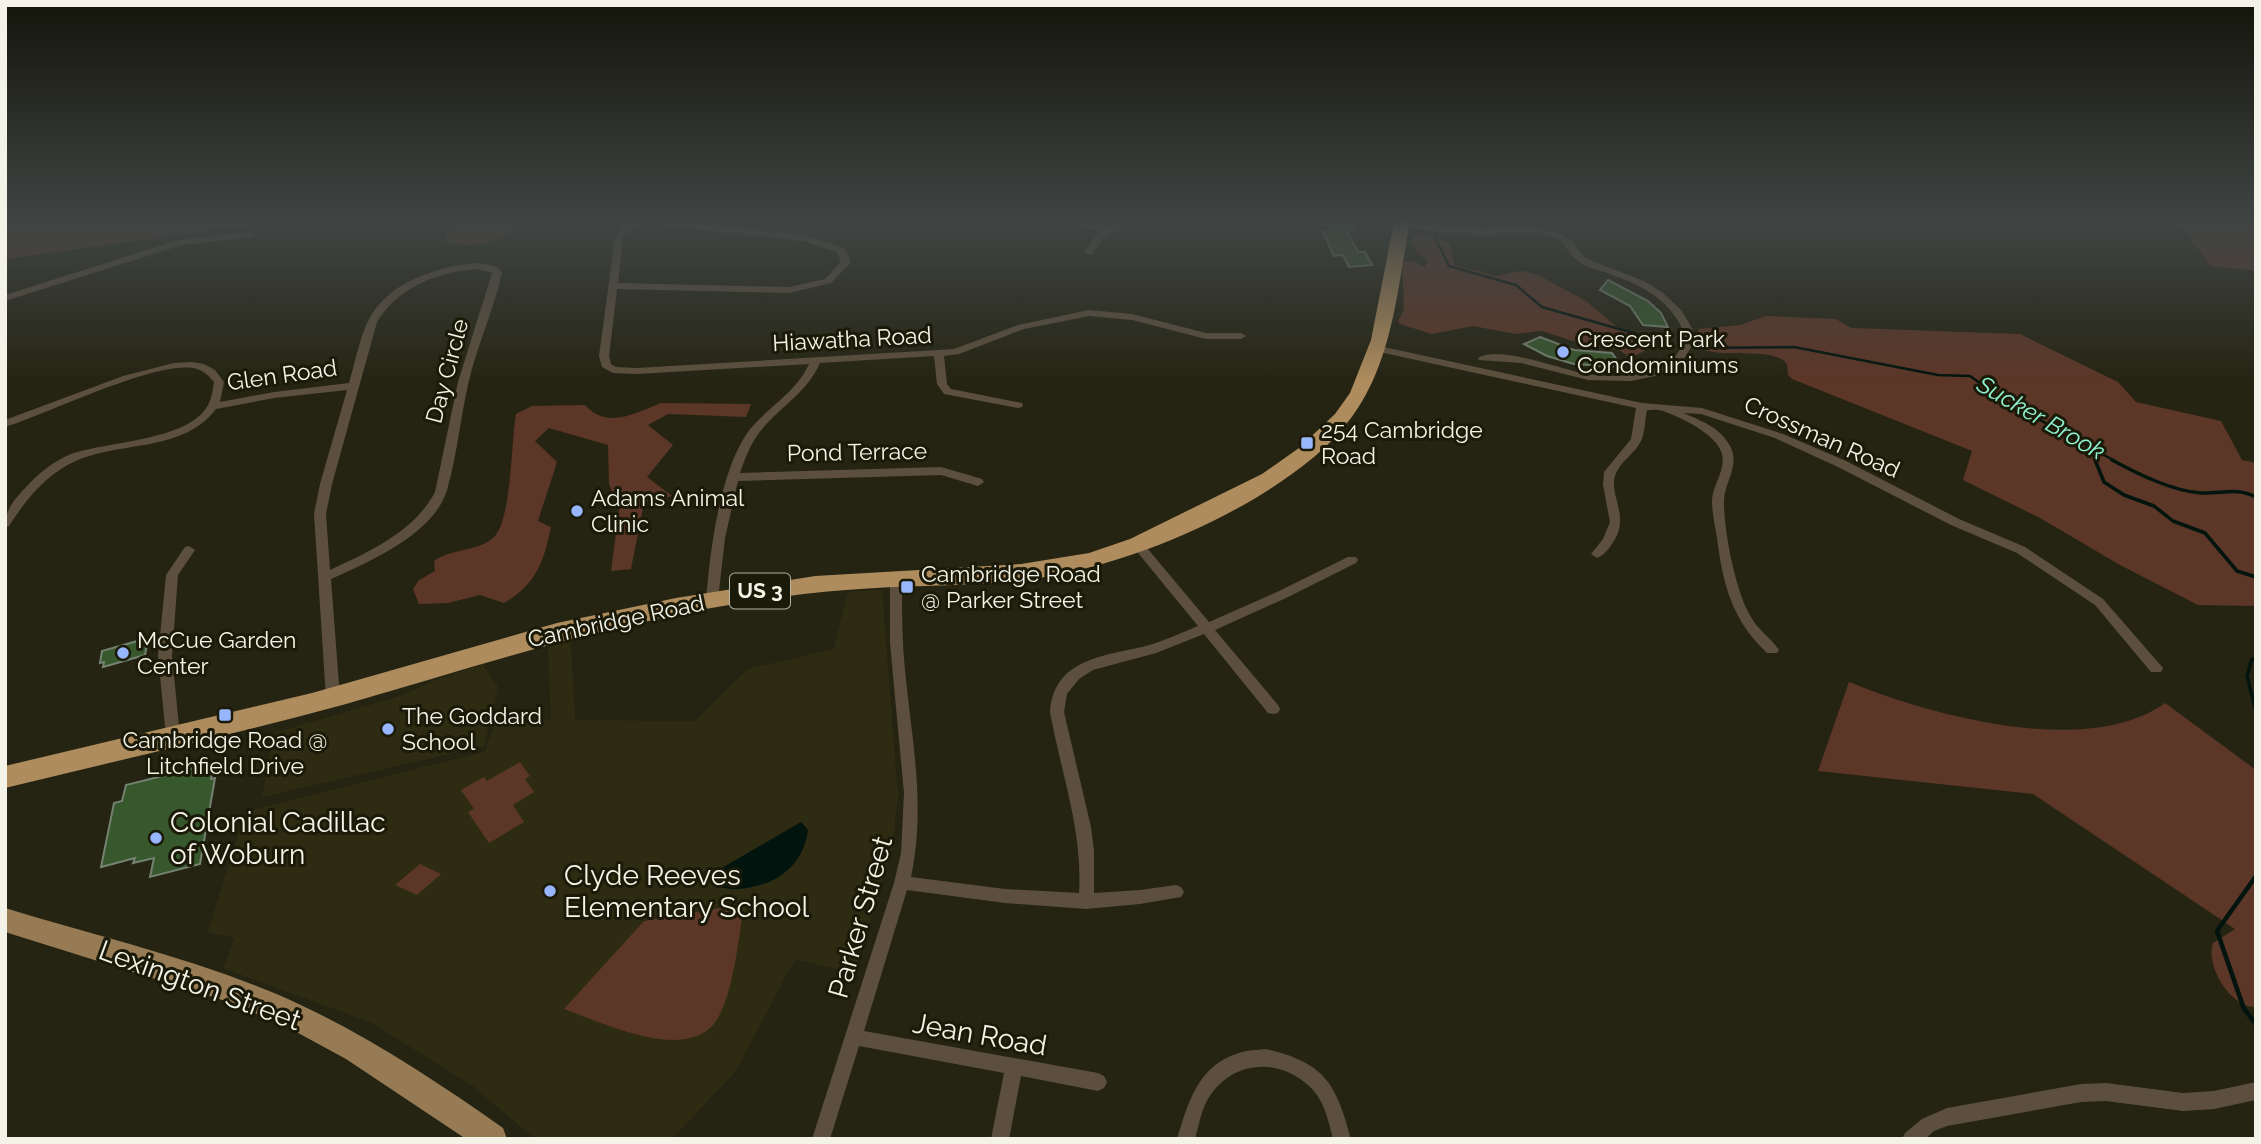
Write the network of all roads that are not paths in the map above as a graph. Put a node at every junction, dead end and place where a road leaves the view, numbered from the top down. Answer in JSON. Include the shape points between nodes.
{"nodes":[{"id":1,"x":76,"y":275,"type":"edge"},
{"id":2,"x":438,"y":275,"type":"edge"},
{"id":3,"x":496,"y":275,"type":"edge"},
{"id":4,"x":614,"y":275,"type":"edge"},
{"id":5,"x":834,"y":275,"type":"edge"},
{"id":6,"x":1622,"y":275,"type":"edge"},
{"id":7,"x":1392,"y":276,"type":"edge"},
{"id":8,"x":612,"y":286,"type":"junction"},
{"id":9,"x":5,"y":298,"type":"edge"},
{"id":10,"x":1241,"y":336,"type":"dead end"},
{"id":11,"x":1379,"y":349,"type":"junction"},
{"id":12,"x":939,"y":353,"type":"junction"},
{"id":13,"x":1483,"y":358,"type":"dead end"},
{"id":14,"x":816,"y":360,"type":"junction"},
{"id":15,"x":355,"y":386,"type":"junction"},
{"id":16,"x":1018,"y":405,"type":"dead end"},
{"id":17,"x":214,"y":406,"type":"junction"},
{"id":18,"x":1642,"y":406,"type":"junction"},
{"id":19,"x":1663,"y":409,"type":"junction"},
{"id":20,"x":5,"y":424,"type":"edge"},
{"id":21,"x":734,"y":477,"type":"junction"},
{"id":22,"x":978,"y":482,"type":"dead end"},
{"id":23,"x":5,"y":523,"type":"edge"},
{"id":24,"x":1138,"y":545,"type":"junction"},
{"id":25,"x":189,"y":550,"type":"dead end"},
{"id":26,"x":1597,"y":554,"type":"dead end"},
{"id":27,"x":1352,"y":560,"type":"dead end"},
{"id":28,"x":325,"y":578,"type":"junction"},
{"id":29,"x":896,"y":579,"type":"junction"},
{"id":30,"x":712,"y":600,"type":"junction"},
{"id":31,"x":1204,"y":630,"type":"junction"},
{"id":32,"x":1772,"y":650,"type":"dead end"},
{"id":33,"x":2156,"y":668,"type":"dead end"},
{"id":34,"x":333,"y":698,"type":"junction"},
{"id":35,"x":1273,"y":709,"type":"dead end"},
{"id":36,"x":173,"y":736,"type":"junction"},
{"id":37,"x":5,"y":777,"type":"edge"},
{"id":38,"x":902,"y":883,"type":"junction"},
{"id":39,"x":1176,"y":892,"type":"dead end"},
{"id":40,"x":1086,"y":902,"type":"junction"},
{"id":41,"x":5,"y":919,"type":"edge"},
{"id":42,"x":852,"y":1037,"type":"junction"},
{"id":43,"x":1014,"y":1068,"type":"junction"},
{"id":44,"x":1098,"y":1082,"type":"dead end"},
{"id":45,"x":2256,"y":1091,"type":"edge"},
{"id":46,"x":492,"y":1139,"type":"edge"},
{"id":47,"x":821,"y":1139,"type":"edge"},
{"id":48,"x":1000,"y":1139,"type":"edge"},
{"id":49,"x":1186,"y":1139,"type":"edge"},
{"id":50,"x":1342,"y":1139,"type":"edge"},
{"id":51,"x":1911,"y":1139,"type":"edge"}],
"edges":[{"from":1,"to":9,"type":"street"},
{"from":2,"to":15,"type":"street","name":"Day Circle","via":[[390,297],[372,322]]},
{"from":3,"to":28,"type":"street","name":"Day Circle","via":[[463,382],[435,508],[418,524]]},
{"from":4,"to":8,"type":"street","name":"Hiawatha Road"},
{"from":5,"to":8,"type":"street","via":[[789,290]]},
{"from":6,"to":13,"type":"street","via":[[1660,295],[1681,318],[1687,337],[1684,354],[1670,367],[1628,379],[1578,377],[1521,360]]},
{"from":7,"to":11,"type":"highway","name":"Cambridge Road","number":"US 3"},
{"from":8,"to":14,"type":"street","name":"Hiawatha Road","via":[[604,356],[611,369]]},
{"from":10,"to":12,"type":"street","name":"Hiawatha Road","via":[[1206,336],[1132,317],[1088,313],[1042,321],[963,350]]},
{"from":11,"to":18,"type":"street","name":"Crossman Road"},
{"from":11,"to":24,"type":"highway","name":"Cambridge Road","number":"US 3","via":[[1370,376],[1351,407],[1303,455],[1226,503]]},
{"from":12,"to":14,"type":"street","name":"Hiawatha Road"},
{"from":12,"to":16,"type":"street","via":[[946,391]]},
{"from":14,"to":21,"type":"street","via":[[810,374],[751,436]]},
{"from":15,"to":17,"type":"street","name":"Glen Road"},
{"from":15,"to":28,"type":"street","name":"Day Circle","via":[[322,502]]},
{"from":17,"to":20,"type":"street","via":[[219,385],[215,375],[201,367],[178,366],[152,371]]},
{"from":17,"to":23,"type":"street","via":[[179,432],[97,450],[62,463],[32,487]]},
{"from":18,"to":19,"type":"street","name":"Crossman Road"},
{"from":18,"to":26,"type":"street","via":[[1636,440],[1610,472],[1616,525],[1610,541]]},
{"from":19,"to":32,"type":"street","via":[[1700,425],[1726,447],[1729,464],[1718,504],[1734,599],[1747,627]]},
{"from":19,"to":33,"type":"street","name":"Crossman Road","via":[[1702,411],[1779,436],[2021,550],[2099,602]]},
{"from":21,"to":22,"type":"street","name":"Pond Terrace","via":[[941,471]]},
{"from":21,"to":30,"type":"street"},
{"from":24,"to":29,"type":"highway","name":"Cambridge Road","number":"US 3","via":[[1043,570]]},
{"from":24,"to":31,"type":"street"},
{"from":25,"to":36,"type":"street","via":[[172,577],[165,656]]},
{"from":27,"to":31,"type":"street"},
{"from":28,"to":34,"type":"street","name":"Day Circle"},
{"from":29,"to":30,"type":"highway","name":"Cambridge Road","number":"US 3","via":[[804,585]]},
{"from":29,"to":38,"type":"street","name":"Parker Street","via":[[896,643],[912,799],[911,840]]},
{"from":30,"to":34,"type":"highway","name":"Cambridge Road","number":"US 3","via":[[546,635]]},
{"from":31,"to":35,"type":"street"},
{"from":31,"to":40,"type":"street","via":[[1134,656],[1088,666],[1061,692],[1058,717],[1089,848]]},
{"from":34,"to":36,"type":"highway","name":"Cambridge Road","number":"US 3"},
{"from":36,"to":37,"type":"highway","name":"Cambridge Road","number":"US 3"},
{"from":38,"to":40,"type":"street","via":[[1041,901]]},
{"from":38,"to":42,"type":"street","name":"Parker Street"},
{"from":39,"to":40,"type":"street"},
{"from":41,"to":46,"type":"main road","name":"Lexington Street","via":[[267,1003],[406,1077]]},
{"from":42,"to":43,"type":"street","name":"Jean Road"},
{"from":42,"to":47,"type":"street","name":"Parker Street"},
{"from":43,"to":44,"type":"street","name":"Jean Road"},
{"from":43,"to":48,"type":"street"},
{"from":45,"to":51,"type":"street","via":[[2196,1101],[2081,1093],[1947,1117]]},
{"from":49,"to":50,"type":"street","via":[[1205,1088],[1231,1063],[1252,1055],[1282,1061],[1320,1084],[1334,1107]]}]}
